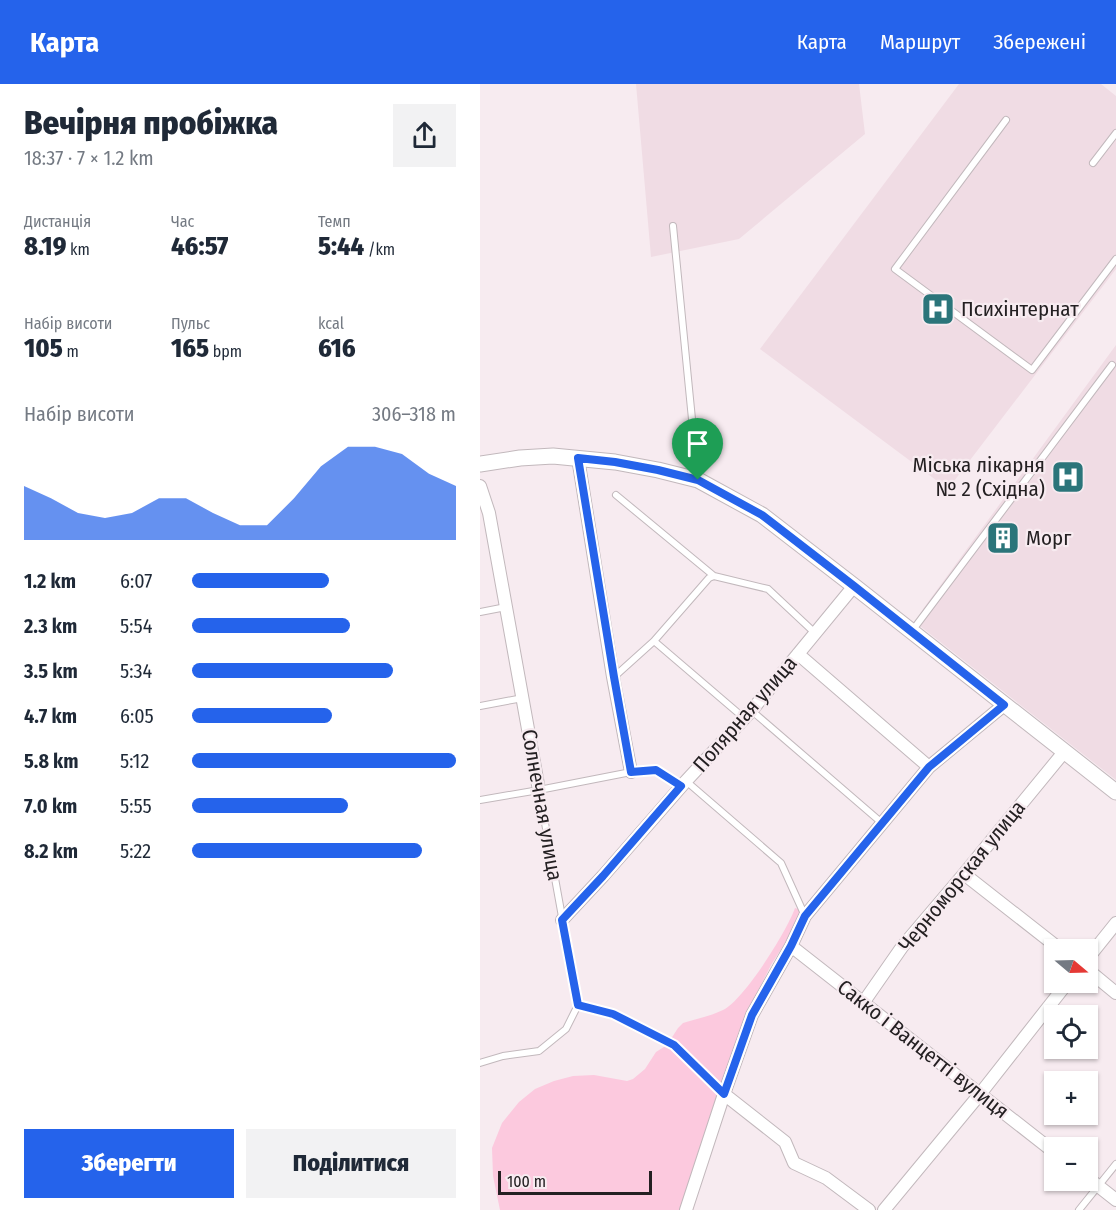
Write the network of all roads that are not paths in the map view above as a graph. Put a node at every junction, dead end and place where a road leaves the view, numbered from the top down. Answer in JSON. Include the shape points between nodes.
{"nodes":[{"id":1,"x":1006,"y":120,"type":"dead end"},
{"id":2,"x":1116,"y":133,"type":"edge"},
{"id":3,"x":1093,"y":163,"type":"dead end"},
{"id":4,"x":673,"y":226,"type":"dead end"},
{"id":5,"x":1116,"y":259,"type":"edge"},
{"id":6,"x":1112,"y":365,"type":"dead end"},
{"id":7,"x":578,"y":458,"type":"junction"},
{"id":8,"x":480,"y":464,"type":"edge"},
{"id":9,"x":698,"y":480,"type":"junction"},
{"id":10,"x":480,"y":486,"type":"edge"},
{"id":11,"x":616,"y":495,"type":"dead end"},
{"id":12,"x":714,"y":576,"type":"junction"},
{"id":13,"x":854,"y":586,"type":"junction"},
{"id":14,"x":506,"y":607,"type":"junction"},
{"id":15,"x":480,"y":612,"type":"edge"},
{"id":16,"x":912,"y":631,"type":"junction"},
{"id":17,"x":816,"y":633,"type":"junction"},
{"id":18,"x":654,"y":641,"type":"junction"},
{"id":19,"x":798,"y":654,"type":"junction"},
{"id":20,"x":614,"y":677,"type":"junction"},
{"id":21,"x":523,"y":698,"type":"junction"},
{"id":22,"x":1004,"y":705,"type":"junction"},
{"id":23,"x":480,"y":706,"type":"edge"},
{"id":24,"x":748,"y":714,"type":"junction"},
{"id":25,"x":1064,"y":752,"type":"junction"},
{"id":26,"x":929,"y":767,"type":"junction"},
{"id":27,"x":631,"y":772,"type":"junction"},
{"id":28,"x":683,"y":784,"type":"junction"},
{"id":29,"x":539,"y":790,"type":"junction"},
{"id":30,"x":1116,"y":792,"type":"edge"},
{"id":31,"x":480,"y":800,"type":"edge"},
{"id":32,"x":882,"y":823,"type":"junction"},
{"id":33,"x":964,"y":873,"type":"junction"},
{"id":34,"x":805,"y":916,"type":"junction"},
{"id":35,"x":562,"y":920,"type":"junction"},
{"id":36,"x":1116,"y":923,"type":"edge"},
{"id":37,"x":1047,"y":939,"type":"edge"},
{"id":38,"x":791,"y":946,"type":"junction"},
{"id":39,"x":1098,"y":946,"type":"edge"},
{"id":40,"x":1098,"y":978,"type":"edge"},
{"id":41,"x":1059,"y":993,"type":"edge"},
{"id":42,"x":1116,"y":993,"type":"edge"},
{"id":43,"x":863,"y":1003,"type":"junction"},
{"id":44,"x":578,"y":1005,"type":"junction"},
{"id":45,"x":480,"y":1063,"type":"edge"},
{"id":46,"x":724,"y":1094,"type":"junction"},
{"id":47,"x":980,"y":1094,"type":"junction"},
{"id":48,"x":1044,"y":1144,"type":"edge"},
{"id":49,"x":1116,"y":1164,"type":"edge"},
{"id":50,"x":1098,"y":1186,"type":"joint"},
{"id":51,"x":1094,"y":1191,"type":"edge"},
{"id":52,"x":1116,"y":1200,"type":"edge"},
{"id":53,"x":686,"y":1210,"type":"edge"},
{"id":54,"x":869,"y":1210,"type":"edge"},
{"id":55,"x":884,"y":1210,"type":"edge"},
{"id":56,"x":1079,"y":1210,"type":"edge"}],
"edges":[{"from":1,"to":5,"type":"lane","via":[[895,269],[1032,370]]},
{"from":2,"to":3,"type":"lane"},
{"from":4,"to":9,"type":"lane"},
{"from":6,"to":16,"type":"lane"},
{"from":7,"to":8,"type":"street","via":[[520,458]]},
{"from":7,"to":9,"type":"street"},
{"from":7,"to":20,"type":"street"},
{"from":9,"to":13,"type":"street","via":[[762,515]]},
{"from":10,"to":14,"type":"street","name":"Солнечная улица","via":[[489,513]]},
{"from":11,"to":12,"type":"lane"},
{"from":12,"to":17,"type":"lane","via":[[768,589]]},
{"from":12,"to":18,"type":"lane","via":[[708,578]]},
{"from":13,"to":16,"type":"street"},
{"from":13,"to":17,"type":"street","name":"Полярная улица"},
{"from":14,"to":15,"type":"lane"},
{"from":14,"to":21,"type":"street","name":"Солнечная улица"},
{"from":16,"to":22,"type":"street"},
{"from":17,"to":19,"type":"street","name":"Полярная улица"},
{"from":18,"to":20,"type":"lane"},
{"from":18,"to":24,"type":"lane"},
{"from":19,"to":24,"type":"street","name":"Полярная улица"},
{"from":19,"to":26,"type":"street"},
{"from":20,"to":27,"type":"street"},
{"from":21,"to":23,"type":"lane"},
{"from":21,"to":29,"type":"street","name":"Солнечная улица"},
{"from":22,"to":25,"type":"street"},
{"from":22,"to":26,"type":"street"},
{"from":24,"to":28,"type":"street","name":"Полярная улица"},
{"from":24,"to":32,"type":"lane"},
{"from":25,"to":30,"type":"street"},
{"from":25,"to":33,"type":"street","name":"Черноморская улица"},
{"from":26,"to":32,"type":"street"},
{"from":27,"to":28,"type":"lane","via":[[656,770]]},
{"from":27,"to":29,"type":"lane"},
{"from":28,"to":34,"type":"lane","via":[[781,863]]},
{"from":28,"to":35,"type":"street","name":"Полярная улица"},
{"from":29,"to":31,"type":"lane"},
{"from":29,"to":35,"type":"lane","name":"Солнечная улица"},
{"from":32,"to":34,"type":"street"},
{"from":33,"to":37,"type":"street"},
{"from":33,"to":43,"type":"street","name":"Черноморская улица","via":[[902,947]]},
{"from":34,"to":38,"type":"street"},
{"from":35,"to":44,"type":"lane","name":"Солнечная улица"},
{"from":36,"to":39,"type":"street"},
{"from":38,"to":43,"type":"street","name":"Сакко і Ванцетті вулиця"},
{"from":38,"to":46,"type":"street","via":[[752,1015]]},
{"from":40,"to":42,"type":"street"},
{"from":41,"to":47,"type":"street"},
{"from":43,"to":47,"type":"street","name":"Сакко і Ванцетті вулиця"},
{"from":44,"to":45,"type":"lane","via":[[566,1029],[539,1051]]},
{"from":44,"to":46,"type":"lane","via":[[613,1014],[674,1045]]},
{"from":46,"to":53,"type":"street"},
{"from":46,"to":54,"type":"street","via":[[786,1142],[794,1163],[826,1179]]},
{"from":47,"to":48,"type":"street","name":"Сакко і Ванцетті вулиця"},
{"from":47,"to":55,"type":"street"},
{"from":49,"to":50,"type":"lane"},
{"from":50,"to":52,"type":"street"},
{"from":51,"to":56,"type":"lane"}]}
